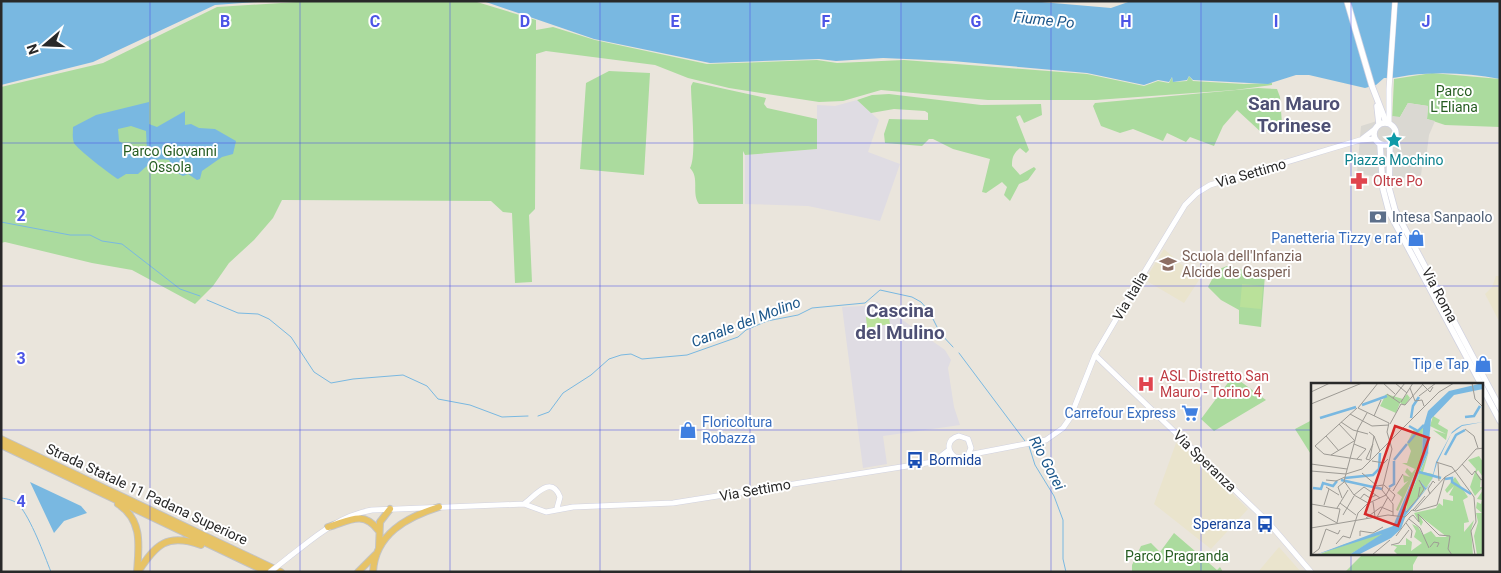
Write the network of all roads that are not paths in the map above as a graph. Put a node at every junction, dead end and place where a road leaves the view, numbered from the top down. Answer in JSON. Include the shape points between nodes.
{"nodes":[{"id":1,"x":1348,"y":1,"type":"edge"},
{"id":2,"x":1395,"y":1,"type":"edge"},
{"id":3,"x":1376,"y":99,"type":"junction"},
{"id":4,"x":1388,"y":123,"type":"junction"},
{"id":5,"x":1377,"y":126,"type":"junction"},
{"id":6,"x":1375,"y":139,"type":"junction"},
{"id":7,"x":1360,"y":140,"type":"junction"},
{"id":8,"x":1380,"y":144,"type":"junction"},
{"id":9,"x":1390,"y":144,"type":"junction"},
{"id":10,"x":1386,"y":180,"type":"junction"},
{"id":11,"x":1165,"y":237,"type":"joint"},
{"id":12,"x":1095,"y":355,"type":"junction"},
{"id":13,"x":1479,"y":383,"type":"edge"},
{"id":14,"x":1484,"y":391,"type":"edge"},
{"id":15,"x":1500,"y":408,"type":"edge"},
{"id":16,"x":1500,"y":420,"type":"edge"},
{"id":17,"x":1,"y":439,"type":"edge"},
{"id":18,"x":1,"y":445,"type":"edge"},
{"id":19,"x":971,"y":448,"type":"junction"},
{"id":20,"x":984,"y":452,"type":"junction"},
{"id":21,"x":950,"y":453,"type":"junction"},
{"id":22,"x":968,"y":455,"type":"junction"},
{"id":23,"x":98,"y":492,"type":"junction"},
{"id":24,"x":535,"y":496,"type":"junction"},
{"id":25,"x":560,"y":500,"type":"junction"},
{"id":26,"x":524,"y":504,"type":"junction"},
{"id":27,"x":439,"y":507,"type":"junction"},
{"id":28,"x":573,"y":507,"type":"junction"},
{"id":29,"x":537,"y":508,"type":"junction"},
{"id":30,"x":557,"y":508,"type":"junction"},
{"id":31,"x":390,"y":509,"type":"junction"},
{"id":32,"x":328,"y":527,"type":"junction"},
{"id":33,"x":378,"y":530,"type":"junction"},
{"id":34,"x":378,"y":551,"type":"junction"},
{"id":35,"x":232,"y":556,"type":"junction"},
{"id":36,"x":138,"y":572,"type":"edge"},
{"id":37,"x":266,"y":572,"type":"edge"},
{"id":38,"x":270,"y":572,"type":"edge"},
{"id":39,"x":281,"y":572,"type":"edge"},
{"id":40,"x":358,"y":572,"type":"edge"},
{"id":41,"x":373,"y":572,"type":"edge"},
{"id":42,"x":1311,"y":572,"type":"edge"}],
"edges":[{"from":1,"to":3,"type":"main road"},
{"from":2,"to":4,"type":"street"},
{"from":3,"to":4,"type":"main road"},
{"from":3,"to":5,"type":"main road"},
{"from":4,"to":5,"type":"main road"},
{"from":4,"to":9,"type":"main road","via":[[1395,128],[1397,135]]},
{"from":5,"to":6,"type":"main road"},
{"from":5,"to":7,"type":"street"},
{"from":6,"to":7,"type":"street"},
{"from":6,"to":8,"type":"main road"},
{"from":7,"to":11,"type":"street","name":"Via Settimo","via":[[1202,189],[1185,205]]},
{"from":8,"to":9,"type":"main road"},
{"from":8,"to":10,"type":"main road"},
{"from":9,"to":10,"type":"main road"},
{"from":10,"to":13,"type":"main road","name":"Via Roma","via":[[1384,199],[1389,212]]},
{"from":10,"to":15,"type":"main road","name":"Via Roma","via":[[1395,210]]},
{"from":11,"to":12,"type":"street","name":"Via Italia"},
{"from":12,"to":20,"type":"street","name":"Via Italia","via":[[1063,428],[1046,440]]},
{"from":12,"to":42,"type":"street","name":"Via Speranza","via":[[1268,522]]},
{"from":14,"to":16,"type":"main road","name":"Via Roma"},
{"from":17,"to":39,"type":"highway","name":"Strada Statale 11 Padana Superiore"},
{"from":18,"to":23,"type":"highway","name":"Strada Statale 11 Padana Superiore"},
{"from":19,"to":20,"type":"street"},
{"from":19,"to":21,"type":"street","via":[[968,439],[959,436],[950,441]]},
{"from":19,"to":22,"type":"street"},
{"from":20,"to":22,"type":"street","name":"Via Italia"},
{"from":21,"to":22,"type":"street","via":[[961,458]]},
{"from":21,"to":28,"type":"street","name":"Via Settimo","via":[[935,460],[673,503]]},
{"from":23,"to":35,"type":"highway","name":"Strada Statale 11 Padana Superiore"},
{"from":23,"to":36,"type":"highway","via":[[123,508],[135,522],[140,540]]},
{"from":24,"to":25,"type":"street","via":[[542,488],[550,486],[556,490]]},
{"from":24,"to":26,"type":"street"},
{"from":24,"to":29,"type":"street"},
{"from":25,"to":28,"type":"street"},
{"from":25,"to":30,"type":"street"},
{"from":26,"to":27,"type":"street"},
{"from":26,"to":29,"type":"street"},
{"from":27,"to":31,"type":"street"},
{"from":27,"to":34,"type":"highway","via":[[405,520],[391,532]]},
{"from":28,"to":30,"type":"street","name":"Via Settimo"},
{"from":29,"to":30,"type":"street","via":[[546,512]]},
{"from":31,"to":32,"type":"street","via":[[361,512]]},
{"from":31,"to":33,"type":"highway","via":[[382,517]]},
{"from":32,"to":33,"type":"highway","via":[[360,517],[370,521]]},
{"from":32,"to":38,"type":"street","bridge":true},
{"from":33,"to":34,"type":"highway"},
{"from":34,"to":40,"type":"highway"},
{"from":34,"to":41,"type":"highway"},
{"from":35,"to":36,"type":"highway","via":[[187,540],[170,540],[153,549]]},
{"from":35,"to":37,"type":"highway","name":"Strada Statale 11 Padana Superiore"}]}
